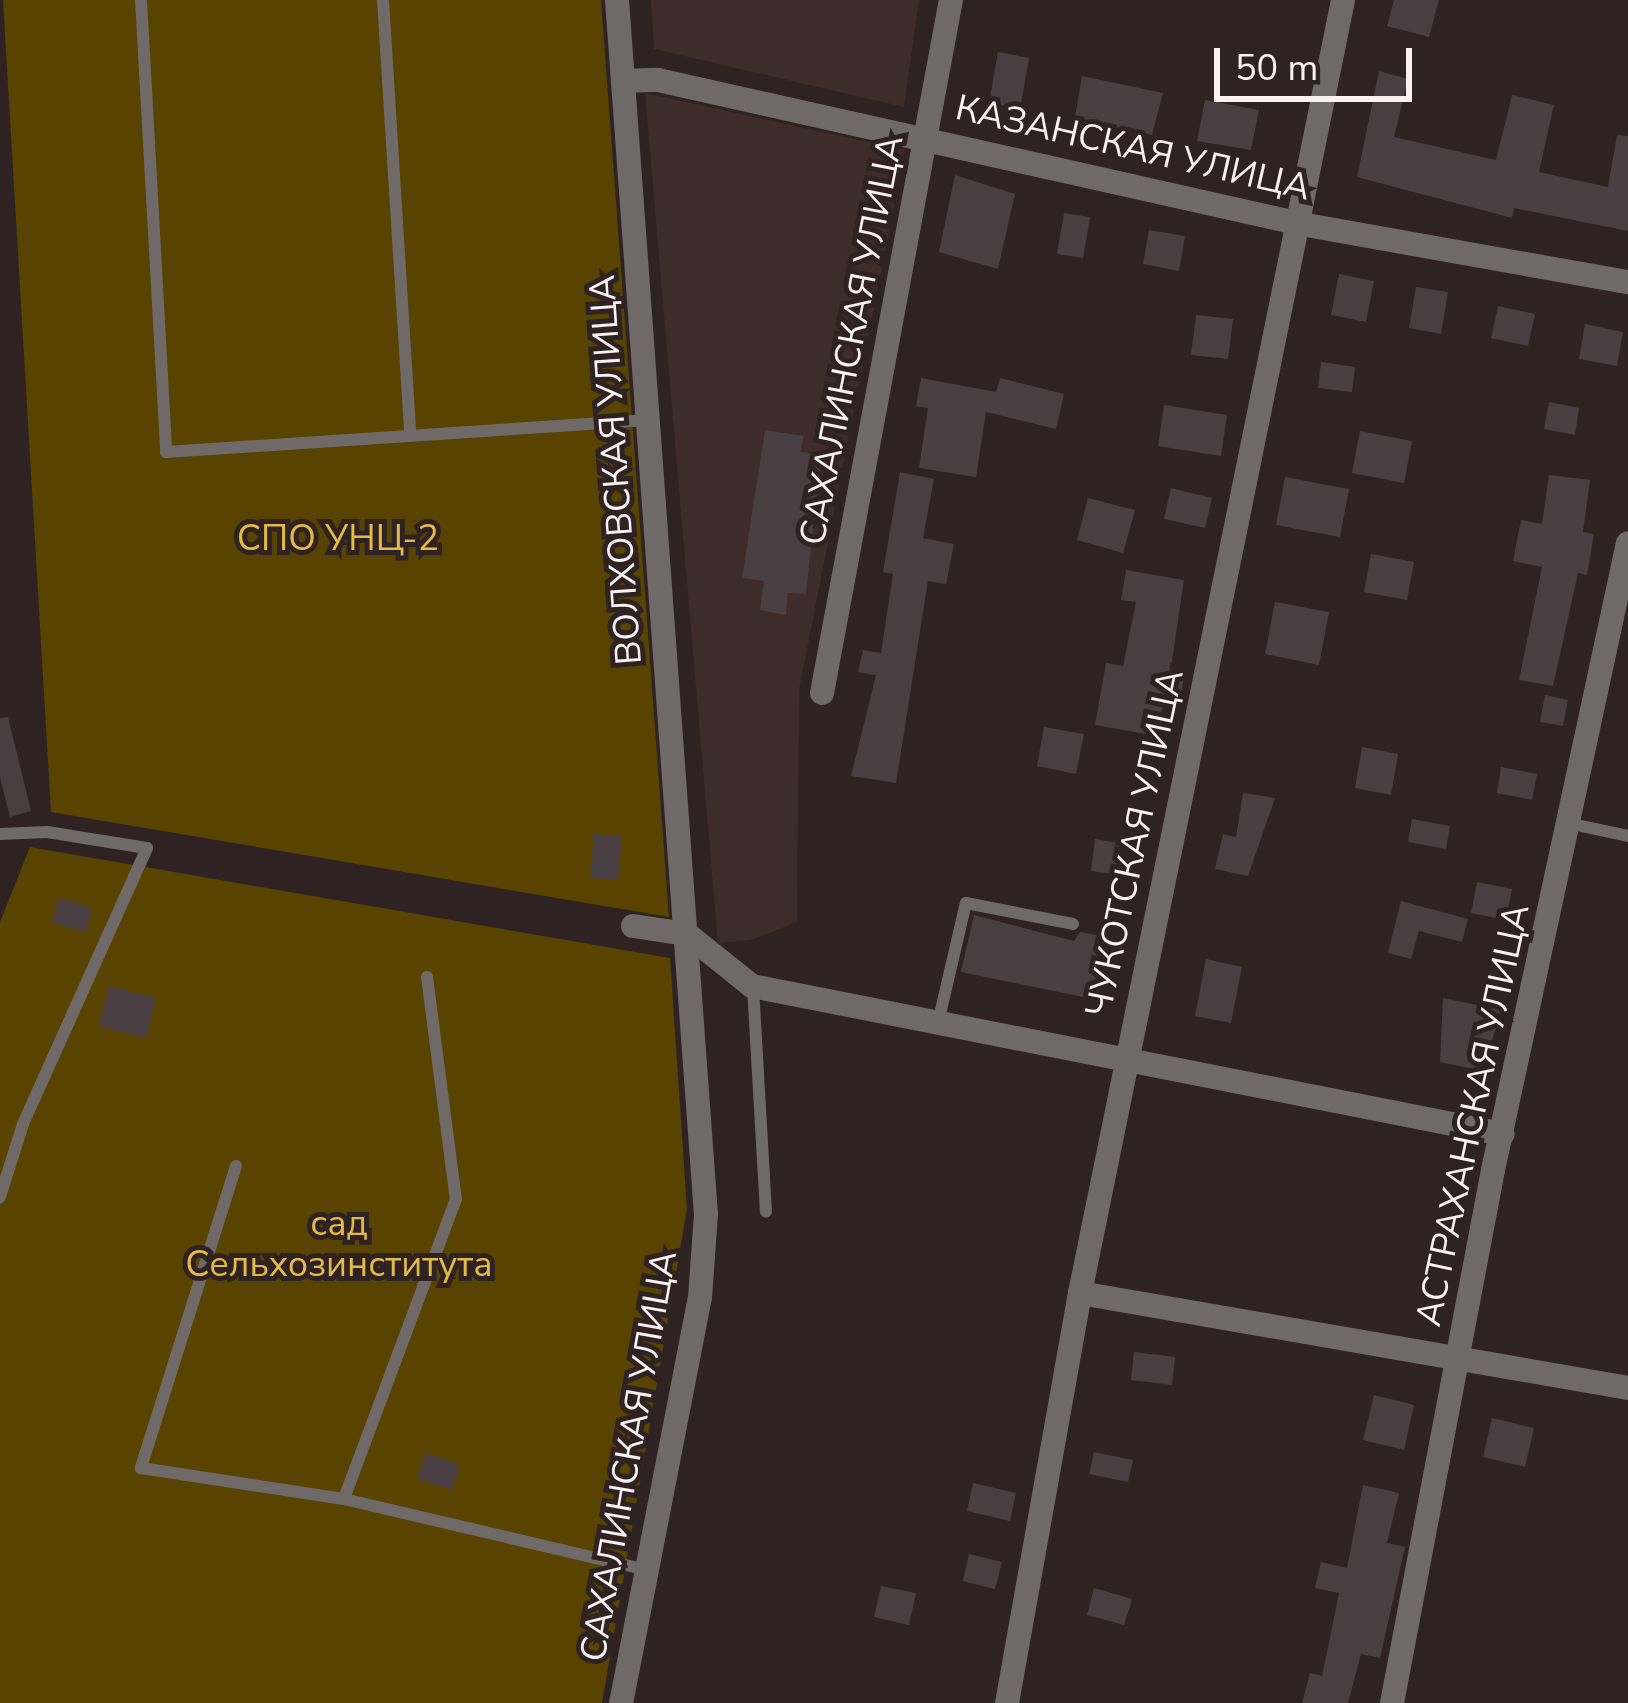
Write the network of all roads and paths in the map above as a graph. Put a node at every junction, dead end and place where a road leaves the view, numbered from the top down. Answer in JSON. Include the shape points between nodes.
{"nodes":[{"id":1,"x":141,"y":0,"type":"edge"},
{"id":2,"x":383,"y":0,"type":"edge"},
{"id":3,"x":617,"y":0,"type":"edge"},
{"id":4,"x":951,"y":0,"type":"edge"},
{"id":5,"x":1343,"y":0,"type":"edge"},
{"id":6,"x":623,"y":81,"type":"junction"},
{"id":7,"x":928,"y":139,"type":"junction"},
{"id":8,"x":1301,"y":224,"type":"junction"},
{"id":9,"x":1628,"y":282,"type":"edge"},
{"id":10,"x":649,"y":420,"type":"junction"},
{"id":11,"x":410,"y":430,"type":"junction"},
{"id":12,"x":1628,"y":543,"type":"edge"},
{"id":13,"x":822,"y":693,"type":"dead end"},
{"id":14,"x":1572,"y":824,"type":"junction"},
{"id":15,"x":0,"y":834,"type":"edge"},
{"id":16,"x":1628,"y":836,"type":"edge"},
{"id":17,"x":1073,"y":924,"type":"dead end"},
{"id":18,"x":633,"y":926,"type":"dead end"},
{"id":19,"x":687,"y":934,"type":"junction"},
{"id":20,"x":427,"y":977,"type":"dead end"},
{"id":21,"x":752,"y":986,"type":"junction"},
{"id":22,"x":938,"y":1026,"type":"junction"},
{"id":23,"x":1126,"y":1060,"type":"junction"},
{"id":24,"x":1503,"y":1134,"type":"junction"},
{"id":25,"x":236,"y":1166,"type":"dead end"},
{"id":26,"x":0,"y":1196,"type":"edge"},
{"id":27,"x":766,"y":1212,"type":"dead end"},
{"id":28,"x":1080,"y":1293,"type":"junction"},
{"id":29,"x":1459,"y":1363,"type":"junction"},
{"id":30,"x":1628,"y":1388,"type":"edge"},
{"id":31,"x":344,"y":1498,"type":"junction"},
{"id":32,"x":647,"y":1570,"type":"junction"},
{"id":33,"x":621,"y":1703,"type":"edge"},
{"id":34,"x":1007,"y":1703,"type":"edge"},
{"id":35,"x":1392,"y":1703,"type":"edge"}],
"edges":[{"from":1,"to":11,"type":"lane","via":[[166,452]]},
{"from":2,"to":11,"type":"lane"},
{"from":3,"to":6,"type":"street","name":"ВОЛХОВСКАЯ УЛИЦА"},
{"from":4,"to":7,"type":"street","name":"САХАЛИНСКАЯ УЛИЦА"},
{"from":5,"to":8,"type":"street","name":"ЧУКОТСКАЯ УЛИЦА"},
{"from":6,"to":7,"type":"street","name":"КАЗАНСКАЯ УЛИЦА","via":[[658,80]]},
{"from":6,"to":10,"type":"street","name":"ВОЛХОВСКАЯ УЛИЦА"},
{"from":7,"to":8,"type":"street","name":"КАЗАНСКАЯ УЛИЦА"},
{"from":7,"to":13,"type":"street","name":"САХАЛИНСКАЯ УЛИЦА"},
{"from":8,"to":9,"type":"street","name":"КАЗАНСКАЯ УЛИЦА"},
{"from":8,"to":23,"type":"street","name":"ЧУКОТСКАЯ УЛИЦА"},
{"from":10,"to":11,"type":"lane"},
{"from":10,"to":19,"type":"street","name":"ВОЛХОВСКАЯ УЛИЦА"},
{"from":12,"to":14,"type":"street","name":"АСТРАХАНСКАЯ УЛИЦА"},
{"from":14,"to":16,"type":"lane"},
{"from":14,"to":24,"type":"street","name":"АСТРАХАНСКАЯ УЛИЦА"},
{"from":15,"to":26,"type":"lane","via":[[47,832],[147,848],[23,1124]]},
{"from":17,"to":22,"type":"lane","via":[[966,903]]},
{"from":18,"to":19,"type":"street"},
{"from":19,"to":21,"type":"street"},
{"from":19,"to":32,"type":"street","name":"САХАЛИНСКАЯ УЛИЦА","via":[[706,1214],[700,1297]]},
{"from":20,"to":31,"type":"lane","via":[[456,1199]]},
{"from":21,"to":22,"type":"street"},
{"from":21,"to":27,"type":"lane"},
{"from":22,"to":23,"type":"street"},
{"from":23,"to":24,"type":"street"},
{"from":23,"to":28,"type":"street","name":"ЧУКОТСКАЯ УЛИЦА"},
{"from":24,"to":29,"type":"street","name":"АСТРАХАНСКАЯ УЛИЦА"},
{"from":25,"to":31,"type":"lane","via":[[142,1468]]},
{"from":28,"to":29,"type":"street"},
{"from":28,"to":34,"type":"street","name":"ЧУКОТСКАЯ УЛИЦА"},
{"from":29,"to":30,"type":"street"},
{"from":29,"to":35,"type":"street","name":"АСТРАХАНСКАЯ УЛИЦА"},
{"from":31,"to":32,"type":"lane"},
{"from":32,"to":33,"type":"street","name":"САХАЛИНСКАЯ УЛИЦА"}]}
